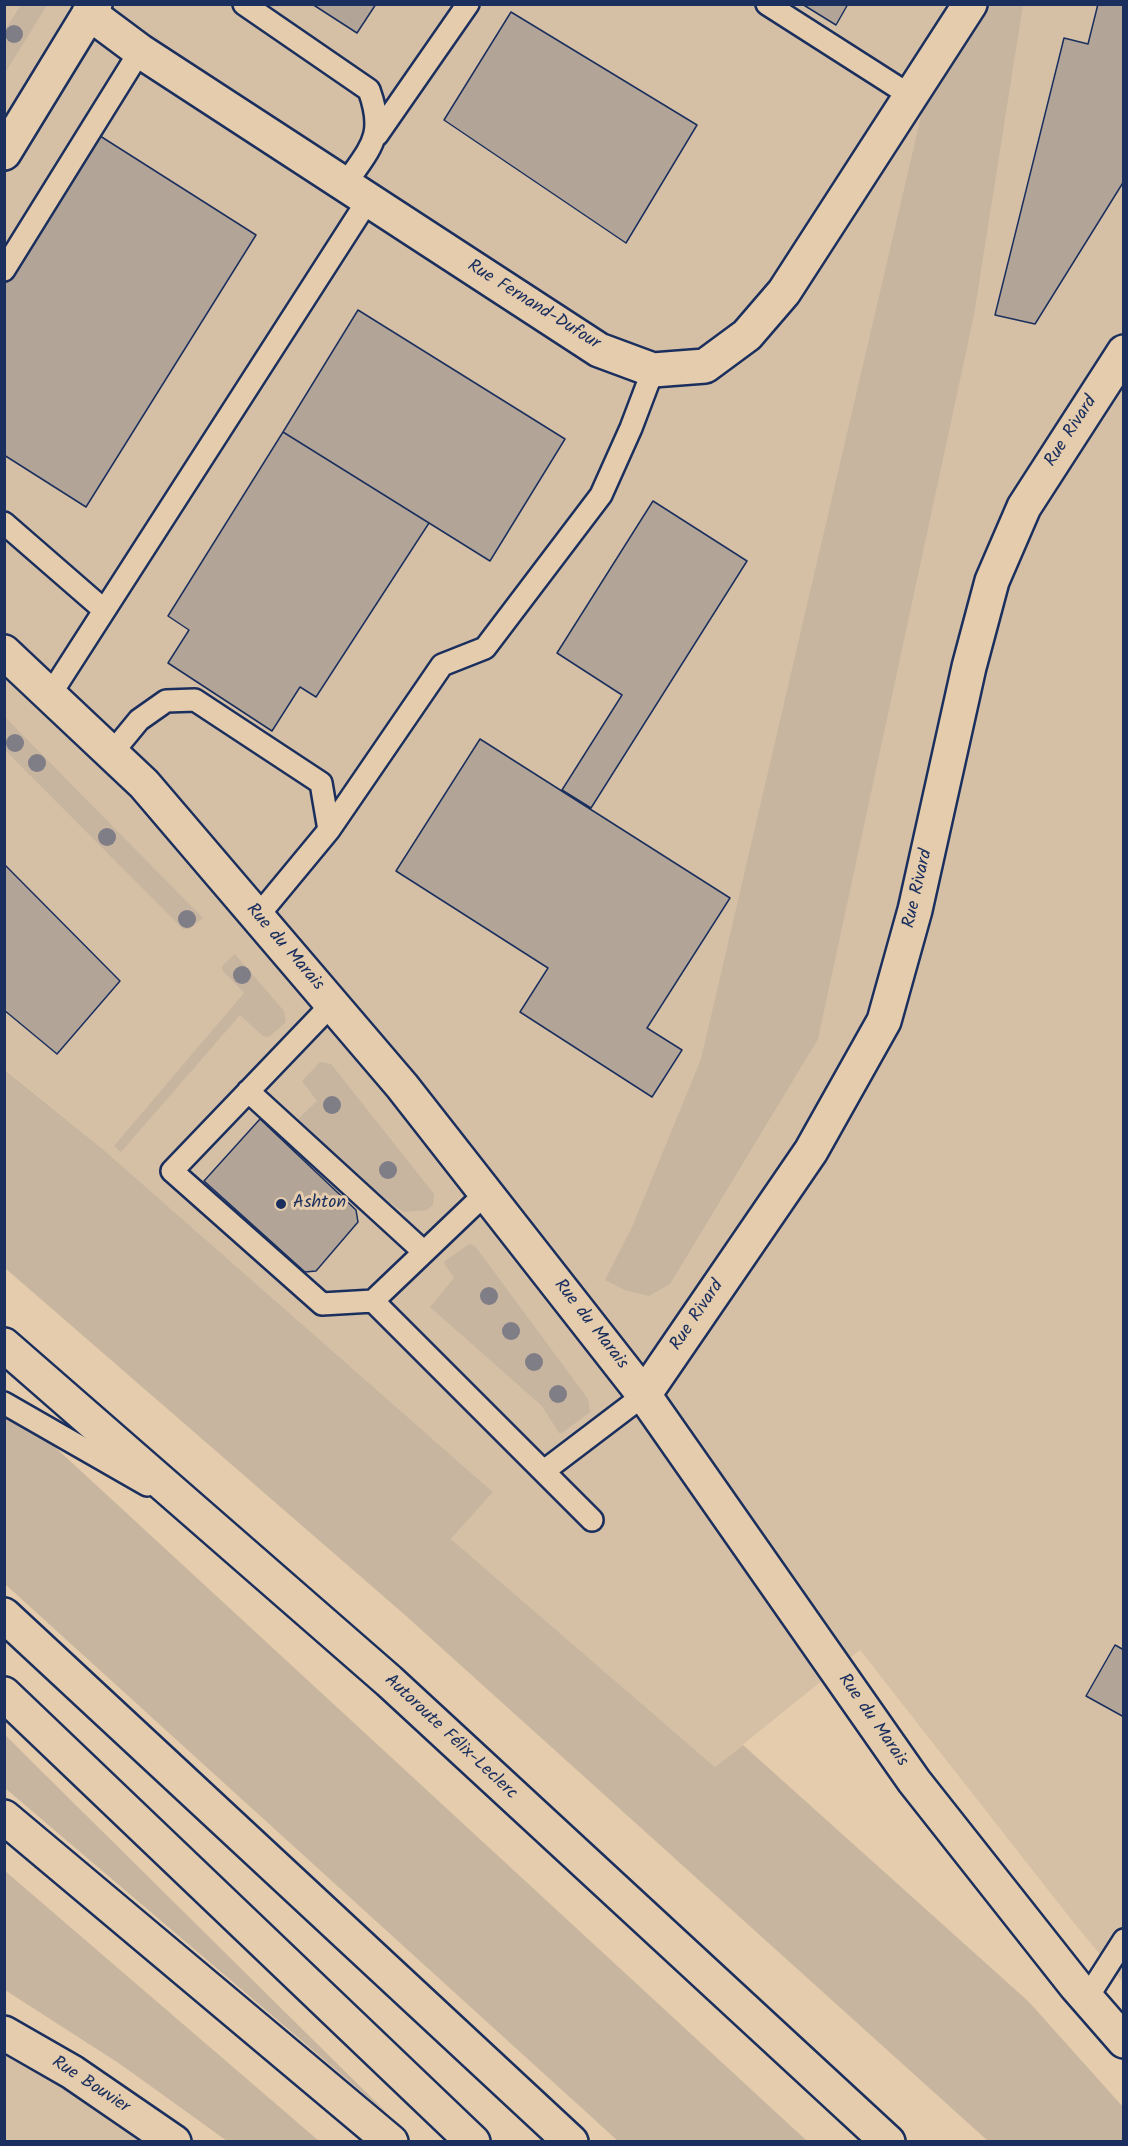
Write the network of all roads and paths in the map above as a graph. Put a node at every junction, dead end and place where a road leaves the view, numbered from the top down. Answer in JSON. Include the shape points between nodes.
{"nodes":[{"id":1,"x":244,"y":4,"type":"edge"},
{"id":2,"x":468,"y":4,"type":"edge"},
{"id":3,"x":767,"y":4,"type":"edge"},
{"id":4,"x":970,"y":4,"type":"edge"},
{"id":5,"x":92,"y":9,"type":"edge"},
{"id":6,"x":140,"y":51,"type":"junction"},
{"id":7,"x":911,"y":96,"type":"junction"},
{"id":8,"x":376,"y":135,"type":"junction"},
{"id":9,"x":4,"y":153,"type":"edge"},
{"id":10,"x":356,"y":193,"type":"junction"},
{"id":11,"x":4,"y":270,"type":"edge"},
{"id":12,"x":1124,"y":352,"type":"edge"},
{"id":13,"x":653,"y":370,"type":"junction"},
{"id":14,"x":4,"y":523,"type":"edge"},
{"id":15,"x":104,"y":610,"type":"junction"},
{"id":16,"x":4,"y":652,"type":"edge"},
{"id":17,"x":50,"y":695,"type":"junction"},
{"id":18,"x":111,"y":754,"type":"junction"},
{"id":19,"x":329,"y":830,"type":"junction"},
{"id":20,"x":257,"y":917,"type":"junction"},
{"id":21,"x":332,"y":1004,"type":"junction"},
{"id":22,"x":248,"y":1091,"type":"junction"},
{"id":23,"x":486,"y":1193,"type":"junction"},
{"id":24,"x":424,"y":1252,"type":"junction"},
{"id":25,"x":373,"y":1301,"type":"junction"},
{"id":26,"x":4,"y":1345,"type":"edge"},
{"id":27,"x":644,"y":1395,"type":"junction"},
{"id":28,"x":4,"y":1403,"type":"edge"},
{"id":29,"x":544,"y":1471,"type":"junction"},
{"id":30,"x":197,"y":1513,"type":"junction"},
{"id":31,"x":592,"y":1520,"type":"dead end"},
{"id":32,"x":4,"y":1615,"type":"edge"},
{"id":33,"x":4,"y":1694,"type":"edge"},
{"id":34,"x":4,"y":1817,"type":"edge"},
{"id":35,"x":1124,"y":1940,"type":"edge"},
{"id":36,"x":1087,"y":1998,"type":"junction"},
{"id":37,"x":4,"y":2033,"type":"edge"},
{"id":38,"x":1124,"y":2041,"type":"edge"},
{"id":39,"x":164,"y":2139,"type":"edge"},
{"id":40,"x":391,"y":2142,"type":"edge"},
{"id":41,"x":473,"y":2142,"type":"edge"},
{"id":42,"x":571,"y":2142,"type":"edge"},
{"id":43,"x":888,"y":2142,"type":"edge"}],
"edges":[{"from":1,"to":8,"type":"lane","via":[[369,90],[376,110]]},
{"from":2,"to":8,"type":"lane"},
{"from":3,"to":7,"type":"lane"},
{"from":4,"to":7,"type":"main road","name":"Rue Fernand-Dufour"},
{"from":5,"to":6,"type":"main road","name":"Rue Fernand-Dufour"},
{"from":5,"to":9,"type":"main road"},
{"from":6,"to":10,"type":"main road","name":"Rue Fernand-Dufour"},
{"from":6,"to":11,"type":"lane"},
{"from":7,"to":13,"type":"main road","name":"Rue Fernand-Dufour","via":[[784,292],[747,335],[705,366]]},
{"from":8,"to":10,"type":"lane"},
{"from":10,"to":13,"type":"main road","name":"Rue Fernand-Dufour","via":[[599,350]]},
{"from":10,"to":15,"type":"lane"},
{"from":12,"to":27,"type":"main road","name":"Rue Rivard","via":[[1024,507],[992,581],[915,910],[884,1021],[811,1151]]},
{"from":13,"to":19,"type":"lane","via":[[601,495],[485,648],[442,665]]},
{"from":14,"to":15,"type":"lane"},
{"from":15,"to":17,"type":"lane"},
{"from":16,"to":17,"type":"main road","name":"Rue du Marais"},
{"from":17,"to":18,"type":"main road","name":"Rue du Marais"},
{"from":18,"to":19,"type":"lane","via":[[139,720],[166,701],[195,700],[321,783]]},
{"from":18,"to":20,"type":"main road","name":"Rue du Marais","via":[[144,784]]},
{"from":19,"to":20,"type":"lane"},
{"from":20,"to":21,"type":"main road","name":"Rue du Marais"},
{"from":21,"to":22,"type":"lane"},
{"from":21,"to":23,"type":"main road","name":"Rue du Marais"},
{"from":22,"to":24,"type":"lane"},
{"from":22,"to":25,"type":"lane","via":[[172,1171],[322,1304]]},
{"from":23,"to":24,"type":"lane"},
{"from":23,"to":27,"type":"main road","name":"Rue du Marais"},
{"from":24,"to":25,"type":"lane"},
{"from":25,"to":29,"type":"lane"},
{"from":26,"to":30,"type":"main road","name":"Autoroute Félix-Leclerc"},
{"from":27,"to":29,"type":"lane"},
{"from":27,"to":36,"type":"main road","name":"Rue du Marais","via":[[914,1781]]},
{"from":28,"to":30,"type":"lane"},
{"from":29,"to":31,"type":"lane"},
{"from":30,"to":43,"type":"main road","name":"Autoroute Félix-Leclerc","via":[[389,1681]]},
{"from":32,"to":42,"type":"main road"},
{"from":33,"to":41,"type":"main road"},
{"from":34,"to":40,"type":"main road"},
{"from":35,"to":36,"type":"lane"},
{"from":36,"to":38,"type":"main road","name":"Rue du Marais"},
{"from":37,"to":39,"type":"main road","name":"Rue Bouvier","via":[[72,2072]]}]}
